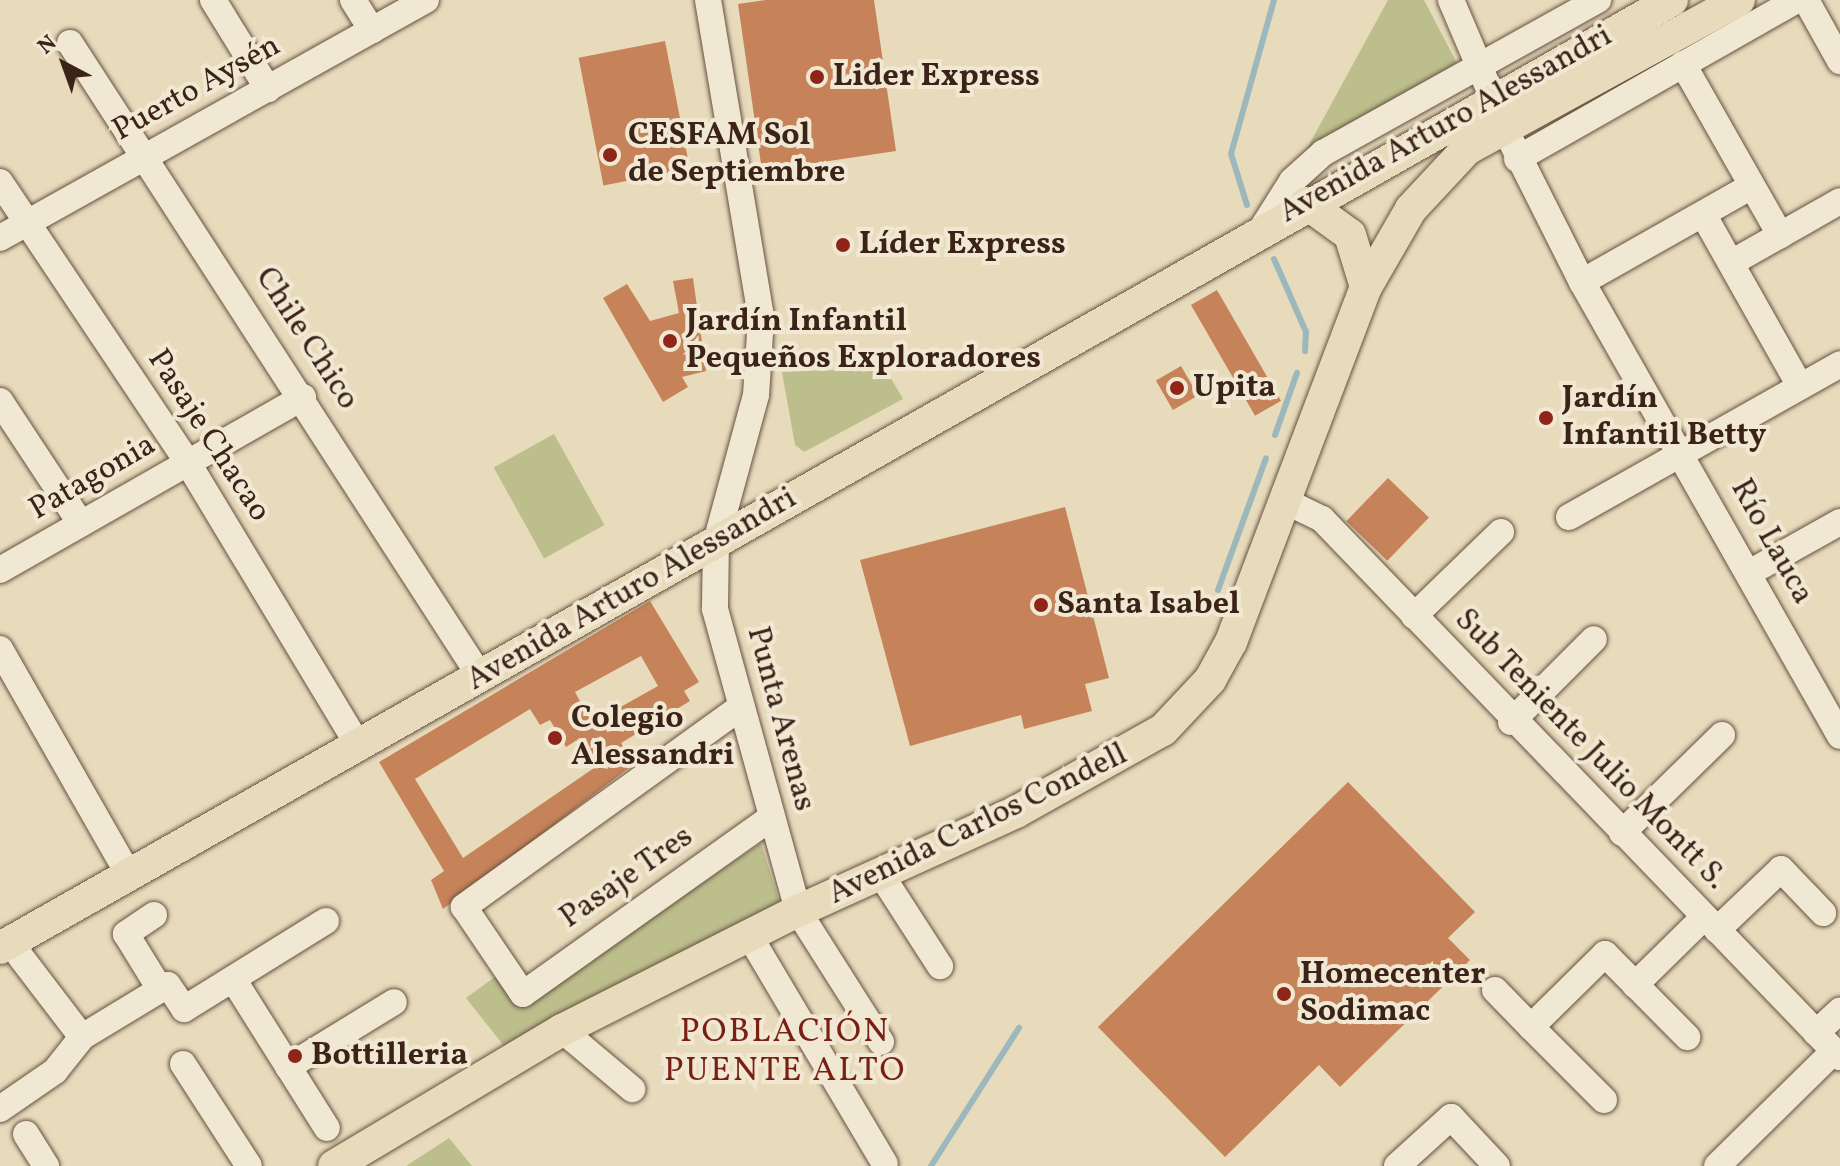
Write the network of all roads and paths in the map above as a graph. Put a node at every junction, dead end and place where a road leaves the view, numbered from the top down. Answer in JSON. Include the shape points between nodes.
{"nodes":[{"id":1,"x":213,"y":0,"type":"edge"},
{"id":2,"x":353,"y":0,"type":"edge"},
{"id":3,"x":426,"y":0,"type":"edge"},
{"id":4,"x":708,"y":0,"type":"edge"},
{"id":5,"x":1451,"y":0,"type":"edge"},
{"id":6,"x":1598,"y":0,"type":"edge"},
{"id":7,"x":1672,"y":0,"type":"edge"},
{"id":8,"x":1739,"y":0,"type":"edge"},
{"id":9,"x":1797,"y":0,"type":"edge"},
{"id":10,"x":1806,"y":0,"type":"edge"},
{"id":11,"x":1821,"y":0,"type":"edge"},
{"id":12,"x":372,"y":30,"type":"junction"},
{"id":13,"x":1840,"y":33,"type":"edge"},
{"id":14,"x":70,"y":43,"type":"dead end"},
{"id":15,"x":1840,"y":61,"type":"edge"},
{"id":16,"x":1683,"y":64,"type":"junction"},
{"id":17,"x":1481,"y":66,"type":"junction"},
{"id":18,"x":268,"y":89,"type":"junction"},
{"id":19,"x":1492,"y":96,"type":"junction"},
{"id":20,"x":1505,"y":129,"type":"junction"},
{"id":21,"x":1467,"y":149,"type":"junction"},
{"id":22,"x":145,"y":157,"type":"junction"},
{"id":23,"x":1517,"y":159,"type":"junction"},
{"id":24,"x":0,"y":182,"type":"edge"},
{"id":25,"x":1752,"y":186,"type":"junction"},
{"id":26,"x":1840,"y":201,"type":"edge"},
{"id":27,"x":1306,"y":203,"type":"junction"},
{"id":28,"x":1703,"y":214,"type":"junction"},
{"id":29,"x":27,"y":223,"type":"junction"},
{"id":30,"x":1263,"y":227,"type":"junction"},
{"id":31,"x":1780,"y":235,"type":"junction"},
{"id":32,"x":0,"y":238,"type":"edge"},
{"id":33,"x":1731,"y":263,"type":"junction"},
{"id":34,"x":1582,"y":282,"type":"junction"},
{"id":35,"x":1366,"y":287,"type":"junction"},
{"id":36,"x":1840,"y":364,"type":"edge"},
{"id":37,"x":1800,"y":386,"type":"junction"},
{"id":38,"x":303,"y":397,"type":"junction"},
{"id":39,"x":0,"y":401,"type":"edge"},
{"id":40,"x":1682,"y":453,"type":"junction"},
{"id":41,"x":188,"y":463,"type":"junction"},
{"id":42,"x":1285,"y":501,"type":"junction"},
{"id":43,"x":1569,"y":517,"type":"dead end"},
{"id":44,"x":1840,"y":522,"type":"edge"},
{"id":45,"x":81,"y":524,"type":"junction"},
{"id":46,"x":1501,"y":532,"type":"dead end"},
{"id":47,"x":716,"y":542,"type":"junction"},
{"id":48,"x":0,"y":570,"type":"edge"},
{"id":49,"x":1749,"y":573,"type":"junction"},
{"id":50,"x":1414,"y":616,"type":"junction"},
{"id":51,"x":1594,"y":639,"type":"dead end"},
{"id":52,"x":0,"y":649,"type":"edge"},
{"id":53,"x":480,"y":676,"type":"junction"},
{"id":54,"x":741,"y":707,"type":"junction"},
{"id":55,"x":1511,"y":722,"type":"junction"},
{"id":56,"x":350,"y":732,"type":"dead end"},
{"id":57,"x":1722,"y":735,"type":"dead end"},
{"id":58,"x":1840,"y":736,"type":"edge"},
{"id":59,"x":771,"y":818,"type":"junction"},
{"id":60,"x":1622,"y":833,"type":"junction"},
{"id":61,"x":880,"y":873,"type":"junction"},
{"id":62,"x":129,"y":875,"type":"junction"},
{"id":63,"x":798,"y":911,"type":"junction"},
{"id":64,"x":1823,"y":913,"type":"dead end"},
{"id":65,"x":154,"y":915,"type":"dead end"},
{"id":66,"x":326,"y":921,"type":"dead end"},
{"id":67,"x":1710,"y":924,"type":"junction"},
{"id":68,"x":749,"y":935,"type":"junction"},
{"id":69,"x":10,"y":952,"type":"edge"},
{"id":70,"x":940,"y":966,"type":"dead end"},
{"id":71,"x":233,"y":979,"type":"junction"},
{"id":72,"x":1635,"y":985,"type":"junction"},
{"id":73,"x":160,"y":989,"type":"junction"},
{"id":74,"x":1495,"y":990,"type":"dead end"},
{"id":75,"x":394,"y":1002,"type":"dead end"},
{"id":76,"x":1840,"y":1011,"type":"edge"},
{"id":77,"x":1531,"y":1027,"type":"junction"},
{"id":78,"x":562,"y":1030,"type":"junction"},
{"id":79,"x":82,"y":1037,"type":"junction"},
{"id":80,"x":1687,"y":1037,"type":"dead end"},
{"id":81,"x":881,"y":1042,"type":"dead end"},
{"id":82,"x":1830,"y":1047,"type":"edge"},
{"id":83,"x":183,"y":1064,"type":"dead end"},
{"id":84,"x":288,"y":1067,"type":"junction"},
{"id":85,"x":632,"y":1089,"type":"dead end"},
{"id":86,"x":1604,"y":1100,"type":"dead end"},
{"id":87,"x":0,"y":1109,"type":"edge"},
{"id":88,"x":327,"y":1128,"type":"dead end"},
{"id":89,"x":26,"y":1134,"type":"dead end"},
{"id":90,"x":885,"y":1164,"type":"dead end"},
{"id":91,"x":46,"y":1166,"type":"edge"},
{"id":92,"x":249,"y":1166,"type":"edge"},
{"id":93,"x":334,"y":1166,"type":"edge"},
{"id":94,"x":1397,"y":1166,"type":"edge"},
{"id":95,"x":1497,"y":1166,"type":"edge"},
{"id":96,"x":1717,"y":1166,"type":"edge"}],
"edges":[{"from":1,"to":18,"type":"street"},
{"from":2,"to":12,"type":"street"},
{"from":3,"to":12,"type":"street","name":"Puerto Aysén"},
{"from":4,"to":47,"type":"street","name":"Punta Arenas","via":[[761,318],[756,395]]},
{"from":5,"to":17,"type":"street"},
{"from":6,"to":17,"type":"street","name":"Avenida Arturo Alessandri"},
{"from":7,"to":19,"type":"main road","name":"Avenida Arturo Alessandri"},
{"from":8,"to":20,"type":"main road","name":"Avenida Arturo Alessandri"},
{"from":9,"to":16,"type":"street","name":"Avenida Arturo Alessandri"},
{"from":10,"to":15,"type":"street"},
{"from":11,"to":13,"type":"street"},
{"from":12,"to":18,"type":"street","name":"Puerto Aysén"},
{"from":14,"to":22,"type":"street","name":"Chile Chico"},
{"from":16,"to":23,"type":"street","name":"Avenida Arturo Alessandri"},
{"from":16,"to":25,"type":"street"},
{"from":17,"to":19,"type":"street"},
{"from":17,"to":30,"type":"street","name":"Avenida Arturo Alessandri","via":[[1323,153],[1275,202]]},
{"from":18,"to":22,"type":"street","name":"Puerto Aysén"},
{"from":19,"to":21,"type":"main road"},
{"from":19,"to":27,"type":"main road","name":"Avenida Arturo Alessandri"},
{"from":20,"to":21,"type":"main road","name":"Avenida Arturo Alessandri"},
{"from":20,"to":23,"type":"street","name":"Río Lauca"},
{"from":21,"to":35,"type":"main road","name":"Avenida Carlos Condell","via":[[1411,209]]},
{"from":22,"to":29,"type":"street","name":"Puerto Aysén"},
{"from":22,"to":38,"type":"street","name":"Chile Chico"},
{"from":23,"to":34,"type":"street","name":"Río Lauca"},
{"from":24,"to":29,"type":"street","name":"Pasaje Chacao"},
{"from":25,"to":28,"type":"street"},
{"from":25,"to":31,"type":"street"},
{"from":26,"to":31,"type":"street"},
{"from":27,"to":30,"type":"main road","name":"Avenida Arturo Alessandri"},
{"from":27,"to":35,"type":"main road","via":[[1350,235]]},
{"from":28,"to":33,"type":"street"},
{"from":28,"to":34,"type":"street"},
{"from":29,"to":32,"type":"street","name":"Puerto Aysén"},
{"from":29,"to":41,"type":"street","name":"Pasaje Chacao"},
{"from":30,"to":47,"type":"main road","name":"Avenida Arturo Alessandri"},
{"from":31,"to":33,"type":"street"},
{"from":33,"to":37,"type":"street"},
{"from":34,"to":40,"type":"street","name":"Río Lauca"},
{"from":35,"to":42,"type":"main road","name":"Avenida Carlos Condell"},
{"from":36,"to":37,"type":"street"},
{"from":37,"to":40,"type":"street"},
{"from":38,"to":41,"type":"street","name":"Patagonia"},
{"from":38,"to":53,"type":"street","name":"Chile Chico"},
{"from":39,"to":45,"type":"street"},
{"from":40,"to":43,"type":"street"},
{"from":40,"to":49,"type":"street","name":"Río Lauca"},
{"from":41,"to":45,"type":"street","name":"Patagonia"},
{"from":41,"to":56,"type":"street","name":"Pasaje Chacao"},
{"from":42,"to":50,"type":"street","name":"Sub Teniente Julio Montt S.","via":[[1322,519]]},
{"from":42,"to":61,"type":"main road","name":"Avenida Carlos Condell","via":[[1231,642],[1184,711],[1134,750]]},
{"from":44,"to":49,"type":"street"},
{"from":45,"to":48,"type":"street","name":"Patagonia"},
{"from":46,"to":50,"type":"street"},
{"from":47,"to":53,"type":"main road","name":"Avenida Arturo Alessandri"},
{"from":47,"to":54,"type":"street","name":"Punta Arenas","via":[[715,609]]},
{"from":49,"to":58,"type":"street","name":"Río Lauca"},
{"from":50,"to":55,"type":"street","name":"Sub Teniente Julio Montt S."},
{"from":51,"to":55,"type":"street"},
{"from":52,"to":62,"type":"street"},
{"from":53,"to":62,"type":"main road","name":"Avenida Arturo Alessandri"},
{"from":54,"to":59,"type":"street","name":"Punta Arenas"},
{"from":54,"to":59,"type":"street","name":"Pasaje Tres","via":[[464,907],[523,994]]},
{"from":55,"to":60,"type":"street","name":"Sub Teniente Julio Montt S."},
{"from":57,"to":60,"type":"street"},
{"from":59,"to":63,"type":"street","name":"Punta Arenas"},
{"from":60,"to":67,"type":"street","name":"Sub Teniente Julio Montt S."},
{"from":61,"to":63,"type":"main road","name":"Avenida Carlos Condell"},
{"from":61,"to":70,"type":"street"},
{"from":62,"to":69,"type":"main road","name":"Avenida Arturo Alessandri"},
{"from":63,"to":68,"type":"main road","name":"Avenida Carlos Condell"},
{"from":63,"to":81,"type":"street","name":"Punta Arenas"},
{"from":64,"to":67,"type":"street","via":[[1781,869]]},
{"from":65,"to":73,"type":"street","via":[[126,934]]},
{"from":66,"to":71,"type":"street"},
{"from":67,"to":72,"type":"street"},
{"from":67,"to":82,"type":"street","name":"Sub Teniente Julio Montt S."},
{"from":68,"to":78,"type":"main road","name":"Avenida Carlos Condell"},
{"from":68,"to":90,"type":"street"},
{"from":69,"to":79,"type":"street"},
{"from":71,"to":73,"type":"street","via":[[184,1009],[168,985]]},
{"from":71,"to":84,"type":"street"},
{"from":72,"to":77,"type":"street","via":[[1605,954]]},
{"from":72,"to":80,"type":"street"},
{"from":73,"to":79,"type":"street"},
{"from":74,"to":77,"type":"street"},
{"from":75,"to":84,"type":"street"},
{"from":76,"to":82,"type":"street"},
{"from":77,"to":86,"type":"street"},
{"from":78,"to":85,"type":"street"},
{"from":78,"to":93,"type":"main road","name":"Avenida Carlos Condell"},
{"from":79,"to":87,"type":"street","via":[[55,1071]]},
{"from":82,"to":96,"type":"street"},
{"from":83,"to":92,"type":"street"},
{"from":84,"to":88,"type":"street"},
{"from":89,"to":91,"type":"street"},
{"from":94,"to":95,"type":"street","via":[[1451,1117]]}]}
